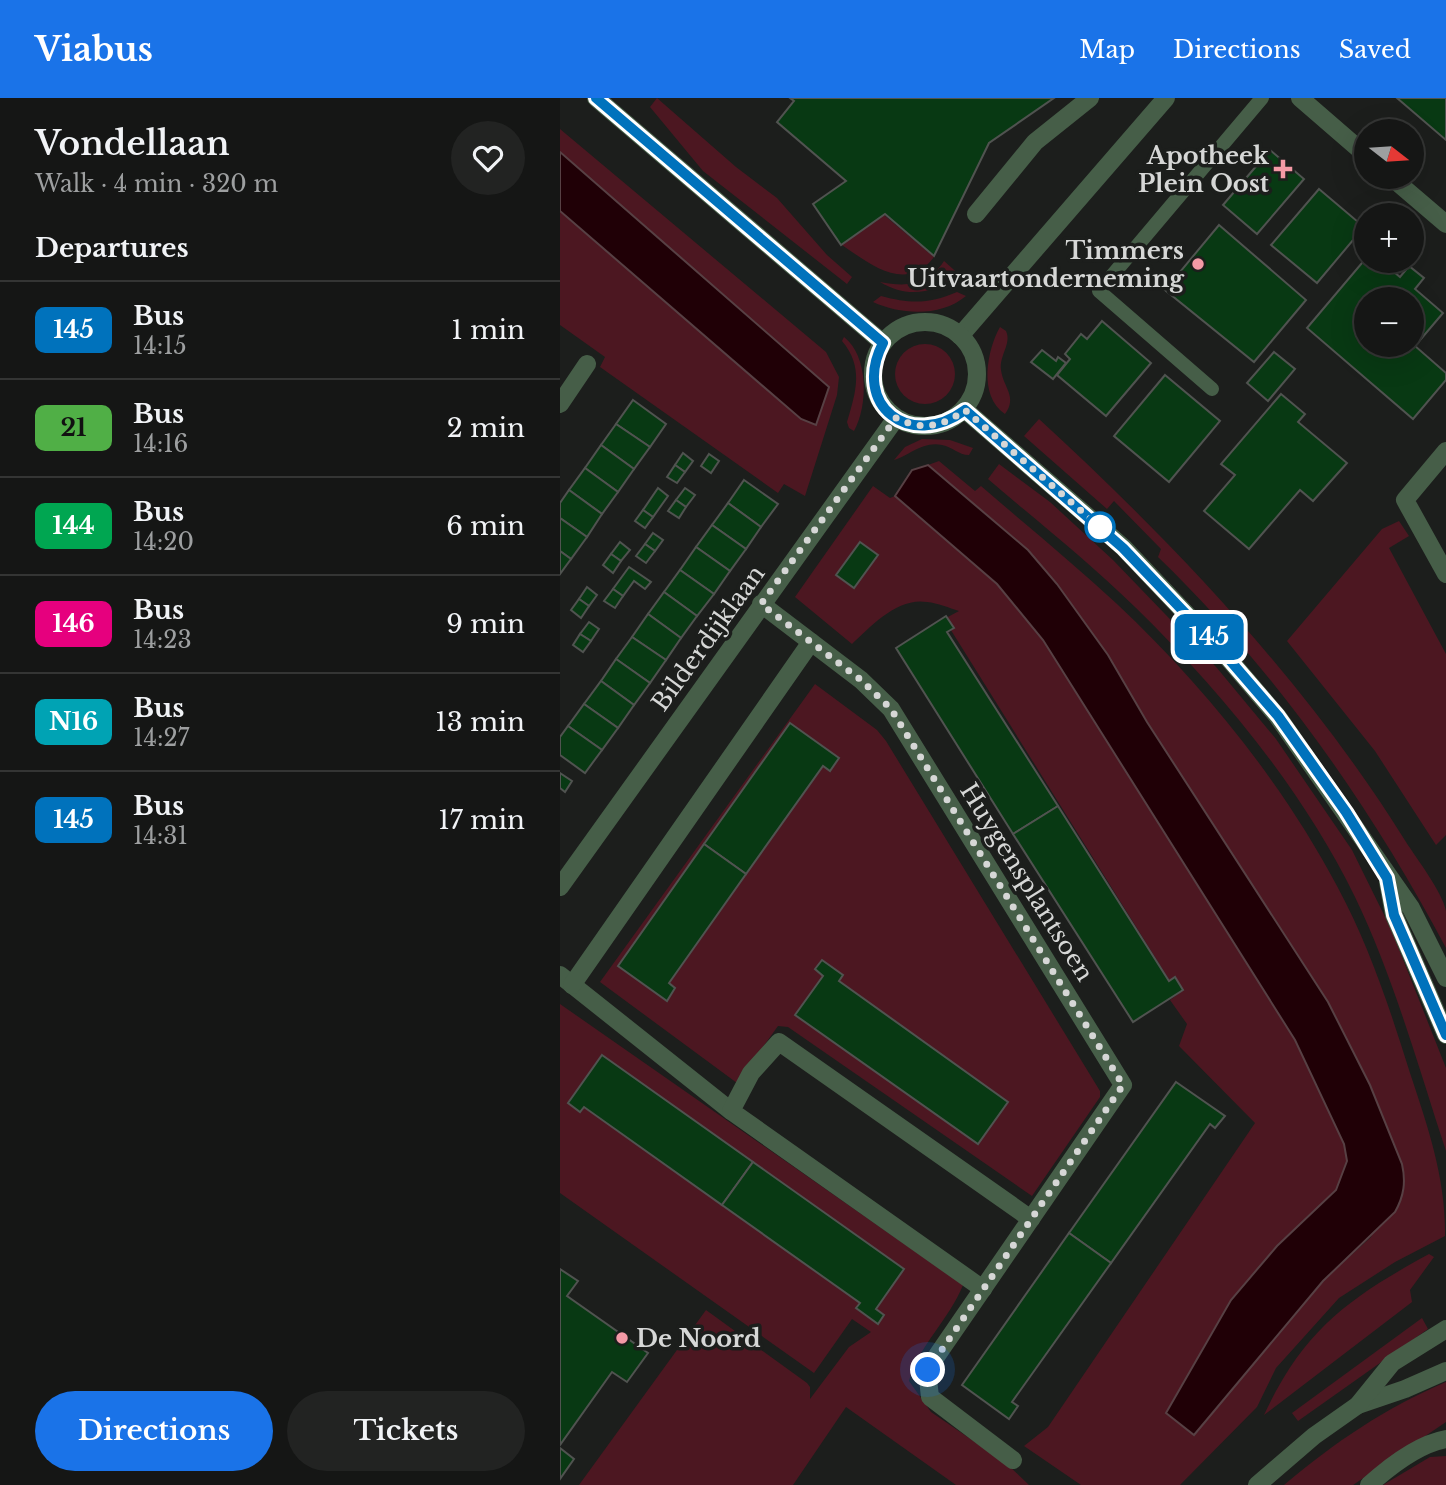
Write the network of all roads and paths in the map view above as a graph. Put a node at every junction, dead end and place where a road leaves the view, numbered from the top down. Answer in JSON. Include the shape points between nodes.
{"nodes":[{"id":1,"x":596,"y":98,"type":"edge"},
{"id":2,"x":1090,"y":98,"type":"edge"},
{"id":3,"x":1166,"y":98,"type":"edge"},
{"id":4,"x":1262,"y":98,"type":"edge"},
{"id":5,"x":1300,"y":98,"type":"edge"},
{"id":6,"x":1354,"y":145,"type":"edge"},
{"id":7,"x":1405,"y":189,"type":"edge"},
{"id":8,"x":976,"y":214,"type":"dead end"},
{"id":9,"x":1446,"y":224,"type":"edge"},
{"id":10,"x":960,"y":336,"type":"junction"},
{"id":11,"x":883,"y":343,"type":"junction"},
{"id":12,"x":587,"y":364,"type":"dead end"},
{"id":13,"x":1212,"y":389,"type":"dead end"},
{"id":14,"x":560,"y":404,"type":"edge"},
{"id":15,"x":965,"y":410,"type":"junction"},
{"id":16,"x":896,"y":418,"type":"junction"},
{"id":17,"x":1446,"y":451,"type":"edge"},
{"id":18,"x":1446,"y":574,"type":"edge"},
{"id":19,"x":761,"y":604,"type":"junction"},
{"id":20,"x":811,"y":642,"type":"junction"},
{"id":21,"x":1387,"y":878,"type":"junction"},
{"id":22,"x":560,"y":887,"type":"edge"},
{"id":23,"x":1446,"y":978,"type":"edge"},
{"id":24,"x":566,"y":980,"type":"edge"},
{"id":25,"x":1446,"y":1035,"type":"edge"},
{"id":26,"x":731,"y":1111,"type":"junction"},
{"id":27,"x":1031,"y":1219,"type":"junction"},
{"id":28,"x":983,"y":1289,"type":"junction"},
{"id":29,"x":1446,"y":1329,"type":"edge"},
{"id":30,"x":1446,"y":1371,"type":"edge"},
{"id":31,"x":1358,"y":1405,"type":"junction"},
{"id":32,"x":1446,"y":1439,"type":"edge"},
{"id":33,"x":1013,"y":1460,"type":"dead end"},
{"id":34,"x":1257,"y":1485,"type":"edge"},
{"id":35,"x":1368,"y":1485,"type":"edge"}],
"edges":[{"from":1,"to":11,"type":"street"},
{"from":2,"to":8,"type":"street","via":[[1035,142]]},
{"from":3,"to":10,"type":"street"},
{"from":4,"to":13,"type":"lane","via":[[1099,291]]},
{"from":5,"to":6,"type":"street"},
{"from":7,"to":9,"type":"street"},
{"from":10,"to":11,"type":"street","via":[[947,326],[921,322],[896,330]]},
{"from":10,"to":15,"type":"street","via":[[974,352],[978,372],[975,392]]},
{"from":11,"to":16,"type":"street","via":[[876,358],[875,390]]},
{"from":12,"to":14,"type":"street"},
{"from":15,"to":16,"type":"street","via":[[949,422],[930,427]]},
{"from":15,"to":21,"type":"street","via":[[1123,548],[1227,657],[1278,716]]},
{"from":16,"to":19,"type":"street","name":"Bilderdijklaan"},
{"from":17,"to":18,"type":"street","via":[[1405,500]]},
{"from":19,"to":20,"type":"street","name":"Huygensplantsoen"},
{"from":19,"to":22,"type":"street","name":"Bilderdijklaan"},
{"from":20,"to":24,"type":"street"},
{"from":20,"to":27,"type":"street","name":"Huygensplantsoen","via":[[891,709],[1123,1085]]},
{"from":21,"to":23,"type":"street","via":[[1411,908]]},
{"from":21,"to":25,"type":"street","via":[[1394,915]]},
{"from":24,"to":26,"type":"street"},
{"from":26,"to":27,"type":"street","via":[[751,1073],[779,1042]]},
{"from":26,"to":28,"type":"street"},
{"from":27,"to":28,"type":"street","name":"Huygensplantsoen"},
{"from":28,"to":33,"type":"street","name":"Huygensplantsoen","via":[[928,1370],[930,1397]]},
{"from":29,"to":31,"type":"street","via":[[1392,1363]]},
{"from":30,"to":31,"type":"street"},
{"from":31,"to":34,"type":"street"},
{"from":32,"to":35,"type":"street","via":[[1412,1453]]}]}
